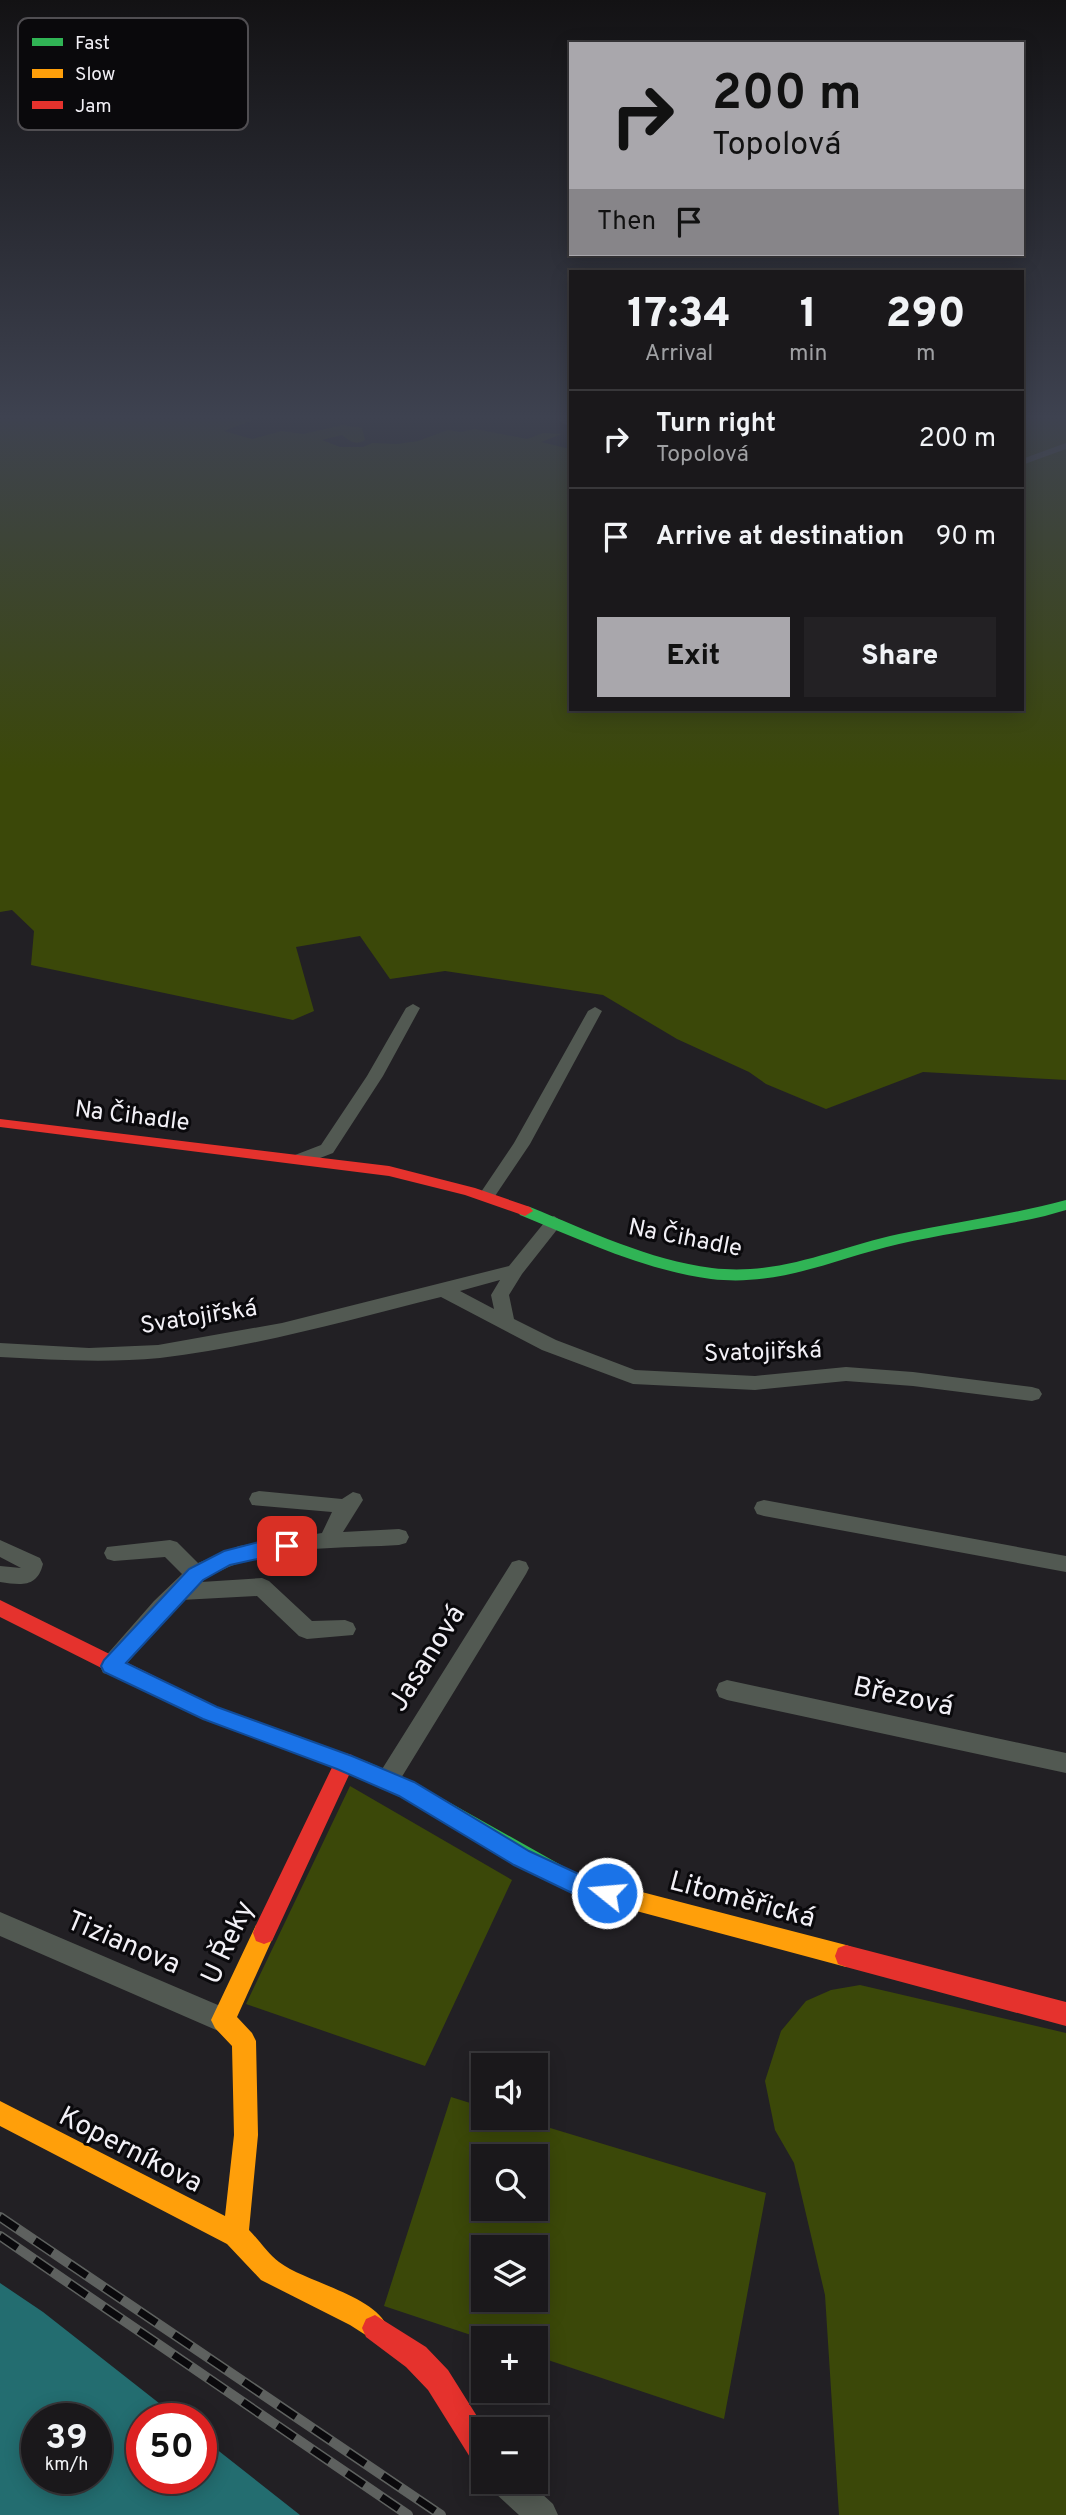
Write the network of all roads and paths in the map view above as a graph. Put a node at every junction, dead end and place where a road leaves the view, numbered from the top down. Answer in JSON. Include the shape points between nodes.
{"nodes":[{"id":1,"x":413,"y":1008,"type":"dead end"},
{"id":2,"x":595,"y":1011,"type":"dead end"},
{"id":3,"x":0,"y":1123,"type":"edge"},
{"id":4,"x":301,"y":1159,"type":"junction"},
{"id":5,"x":487,"y":1195,"type":"junction"},
{"id":6,"x":1066,"y":1205,"type":"edge"},
{"id":7,"x":554,"y":1222,"type":"junction"},
{"id":8,"x":515,"y":1270,"type":"junction"},
{"id":9,"x":443,"y":1290,"type":"junction"},
{"id":10,"x":506,"y":1323,"type":"junction"},
{"id":11,"x":0,"y":1350,"type":"edge"},
{"id":12,"x":1032,"y":1394,"type":"dead end"},
{"id":13,"x":259,"y":1499,"type":"dead end"},
{"id":14,"x":764,"y":1508,"type":"dead end"},
{"id":15,"x":399,"y":1537,"type":"dead end"},
{"id":16,"x":328,"y":1542,"type":"junction"},
{"id":17,"x":0,"y":1548,"type":"edge"},
{"id":18,"x":114,"y":1553,"type":"dead end"},
{"id":19,"x":1066,"y":1564,"type":"edge"},
{"id":20,"x":519,"y":1568,"type":"dead end"},
{"id":21,"x":0,"y":1574,"type":"edge"},
{"id":22,"x":196,"y":1574,"type":"junction"},
{"id":23,"x":178,"y":1592,"type":"junction"},
{"id":24,"x":0,"y":1608,"type":"edge"},
{"id":25,"x":345,"y":1629,"type":"dead end"},
{"id":26,"x":111,"y":1666,"type":"junction"},
{"id":27,"x":727,"y":1690,"type":"dead end"},
{"id":28,"x":345,"y":1762,"type":"junction"},
{"id":29,"x":1066,"y":1763,"type":"edge"},
{"id":30,"x":387,"y":1781,"type":"junction"},
{"id":31,"x":0,"y":1924,"type":"edge"},
{"id":32,"x":1066,"y":2014,"type":"edge"},
{"id":33,"x":223,"y":2020,"type":"junction"},
{"id":34,"x":0,"y":2113,"type":"edge"},
{"id":35,"x":236,"y":2235,"type":"junction"},
{"id":36,"x":471,"y":2433,"type":"edge"},
{"id":37,"x":519,"y":2494,"type":"edge"},
{"id":38,"x":542,"y":2515,"type":"edge"}],
"edges":[{"from":1,"to":4,"type":"street","via":[[327,1149]]},
{"from":2,"to":5,"type":"street","via":[[522,1144]]},
{"from":3,"to":4,"type":"street","name":"Na Čihadle"},
{"from":4,"to":5,"type":"street","name":"Na Čihadle","via":[[405,1174]]},
{"from":5,"to":7,"type":"street","name":"Na Čihadle"},
{"from":6,"to":7,"type":"street","name":"Na Čihadle","via":[[1019,1219],[891,1240],[764,1275],[653,1261]]},
{"from":7,"to":8,"type":"street"},
{"from":8,"to":9,"type":"street","name":"Svatojiřská"},
{"from":8,"to":10,"type":"street","via":[[500,1296]]},
{"from":9,"to":10,"type":"street","name":"Svatojiřská"},
{"from":9,"to":11,"type":"street","name":"Svatojiřská","via":[[265,1333],[161,1350],[117,1354]]},
{"from":10,"to":12,"type":"street","name":"Svatojiřská","via":[[633,1377],[755,1383],[846,1374]]},
{"from":13,"to":16,"type":"street","via":[[350,1504]]},
{"from":14,"to":19,"type":"street"},
{"from":15,"to":16,"type":"street"},
{"from":16,"to":22,"type":"street","via":[[263,1549],[224,1559]]},
{"from":17,"to":21,"type":"street","via":[[33,1564],[24,1577]]},
{"from":18,"to":22,"type":"street","via":[[170,1548]]},
{"from":20,"to":30,"type":"street","name":"Jasanová"},
{"from":22,"to":23,"type":"street"},
{"from":23,"to":25,"type":"street","via":[[262,1587],[307,1630]]},
{"from":23,"to":26,"type":"street"},
{"from":24,"to":26,"type":"street","name":"Litoměřická"},
{"from":26,"to":28,"type":"street","name":"Litoměřická","via":[[210,1713]]},
{"from":27,"to":29,"type":"street","name":"Březová"},
{"from":28,"to":30,"type":"street","name":"Litoměřická"},
{"from":28,"to":33,"type":"street","name":"U Řeky"},
{"from":30,"to":32,"type":"street","name":"Litoměřická","via":[[580,1886]]},
{"from":31,"to":33,"type":"street","name":"Tizianova"},
{"from":33,"to":35,"type":"street","name":"U Řeky","via":[[244,2041],[246,2135]]},
{"from":34,"to":35,"type":"street","name":"Koperníkova"},
{"from":35,"to":36,"type":"street","name":"Koperníkova","via":[[270,2271],[359,2316],[416,2357],[438,2380]]},
{"from":37,"to":38,"type":"street"}]}
